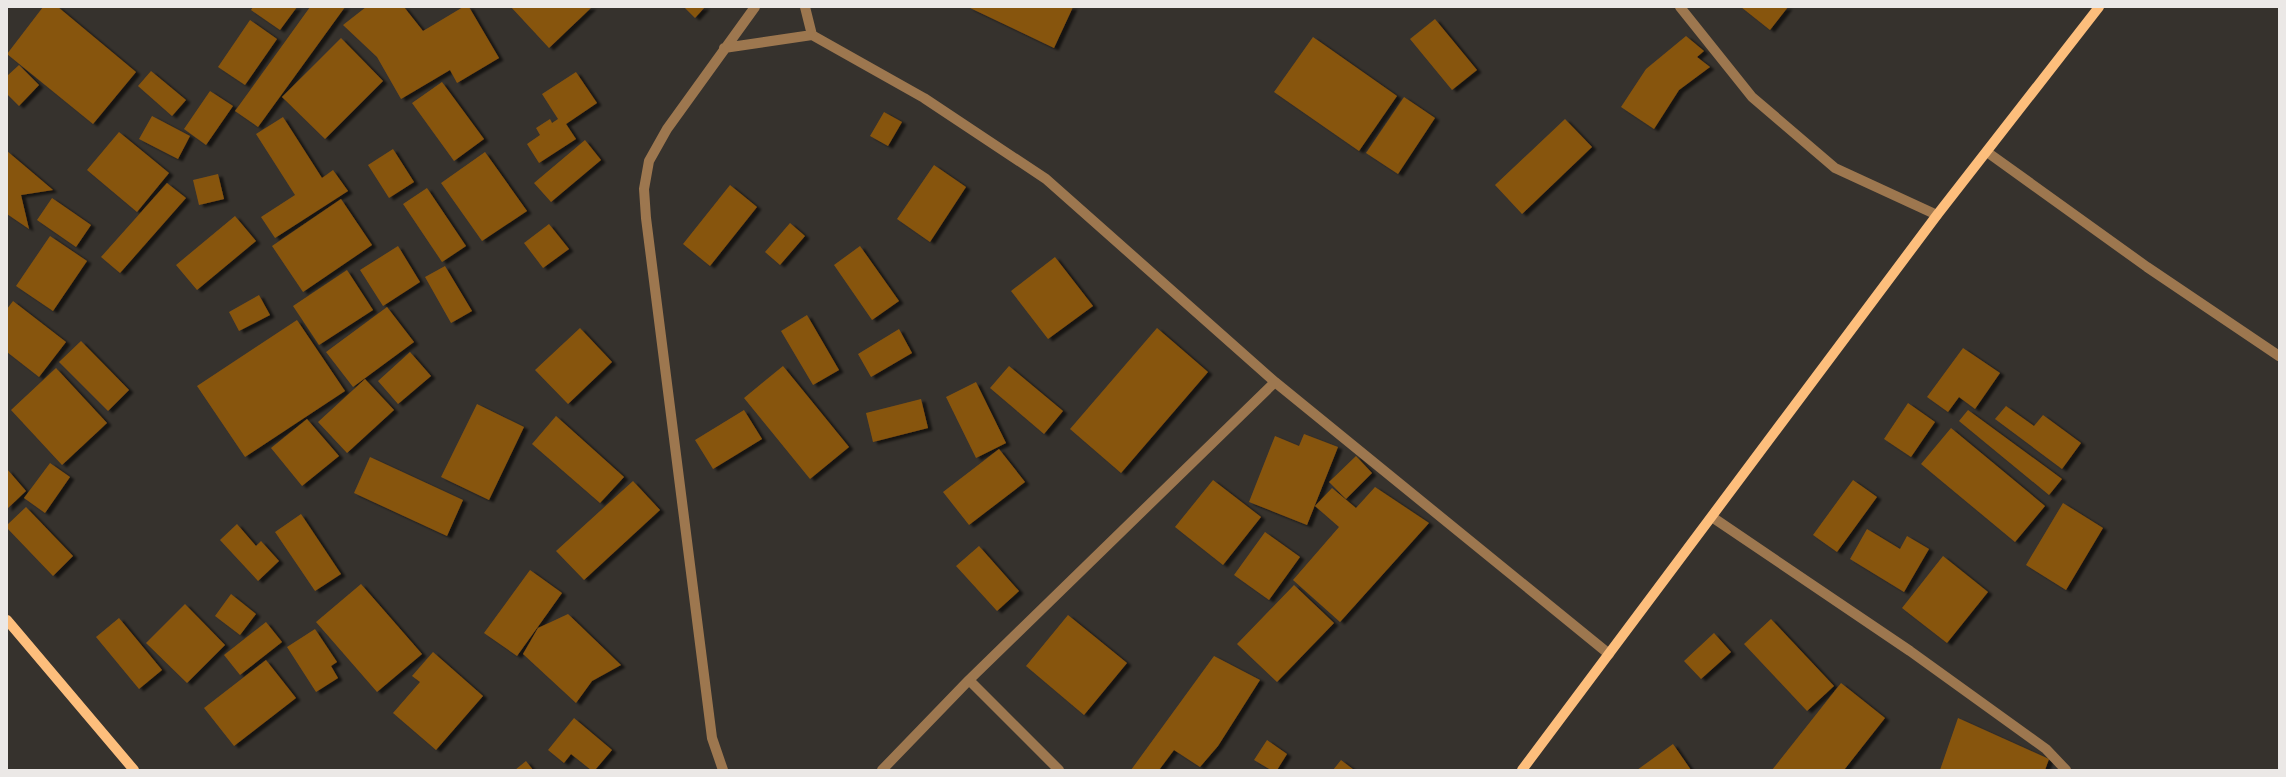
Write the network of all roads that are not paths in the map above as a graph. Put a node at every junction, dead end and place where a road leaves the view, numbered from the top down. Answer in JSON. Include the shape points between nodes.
{"nodes":[{"id":1,"x":755,"y":7,"type":"edge"},
{"id":2,"x":805,"y":7,"type":"edge"},
{"id":3,"x":1680,"y":7,"type":"edge"},
{"id":4,"x":2099,"y":7,"type":"edge"},
{"id":5,"x":812,"y":34,"type":"junction"},
{"id":6,"x":724,"y":48,"type":"junction"},
{"id":7,"x":1987,"y":152,"type":"junction"},
{"id":8,"x":1937,"y":215,"type":"junction"},
{"id":9,"x":2279,"y":356,"type":"edge"},
{"id":10,"x":1275,"y":382,"type":"junction"},
{"id":11,"x":1712,"y":517,"type":"junction"},
{"id":12,"x":7,"y":620,"type":"edge"},
{"id":13,"x":1609,"y":654,"type":"junction"},
{"id":14,"x":969,"y":680,"type":"junction"},
{"id":15,"x":134,"y":770,"type":"edge"},
{"id":16,"x":723,"y":770,"type":"edge"},
{"id":17,"x":882,"y":770,"type":"edge"},
{"id":18,"x":1059,"y":770,"type":"edge"},
{"id":19,"x":1522,"y":770,"type":"edge"},
{"id":20,"x":2066,"y":770,"type":"edge"}],
"edges":[{"from":1,"to":6,"type":"street"},
{"from":2,"to":5,"type":"street"},
{"from":3,"to":8,"type":"street","via":[[1752,97],[1835,168]]},
{"from":4,"to":7,"type":"main road"},
{"from":5,"to":6,"type":"street"},
{"from":5,"to":10,"type":"street","via":[[924,98],[1046,179]]},
{"from":6,"to":16,"type":"street","via":[[667,129],[650,161],[644,189],[712,738]]},
{"from":7,"to":8,"type":"main road"},
{"from":7,"to":9,"type":"street","via":[[2147,267]]},
{"from":8,"to":11,"type":"main road"},
{"from":10,"to":13,"type":"street"},
{"from":10,"to":14,"type":"street"},
{"from":11,"to":13,"type":"main road"},
{"from":11,"to":20,"type":"street","via":[[1910,651],[2046,749]]},
{"from":12,"to":15,"type":"main road"},
{"from":13,"to":19,"type":"main road"},
{"from":14,"to":17,"type":"street"},
{"from":14,"to":18,"type":"street"}]}
